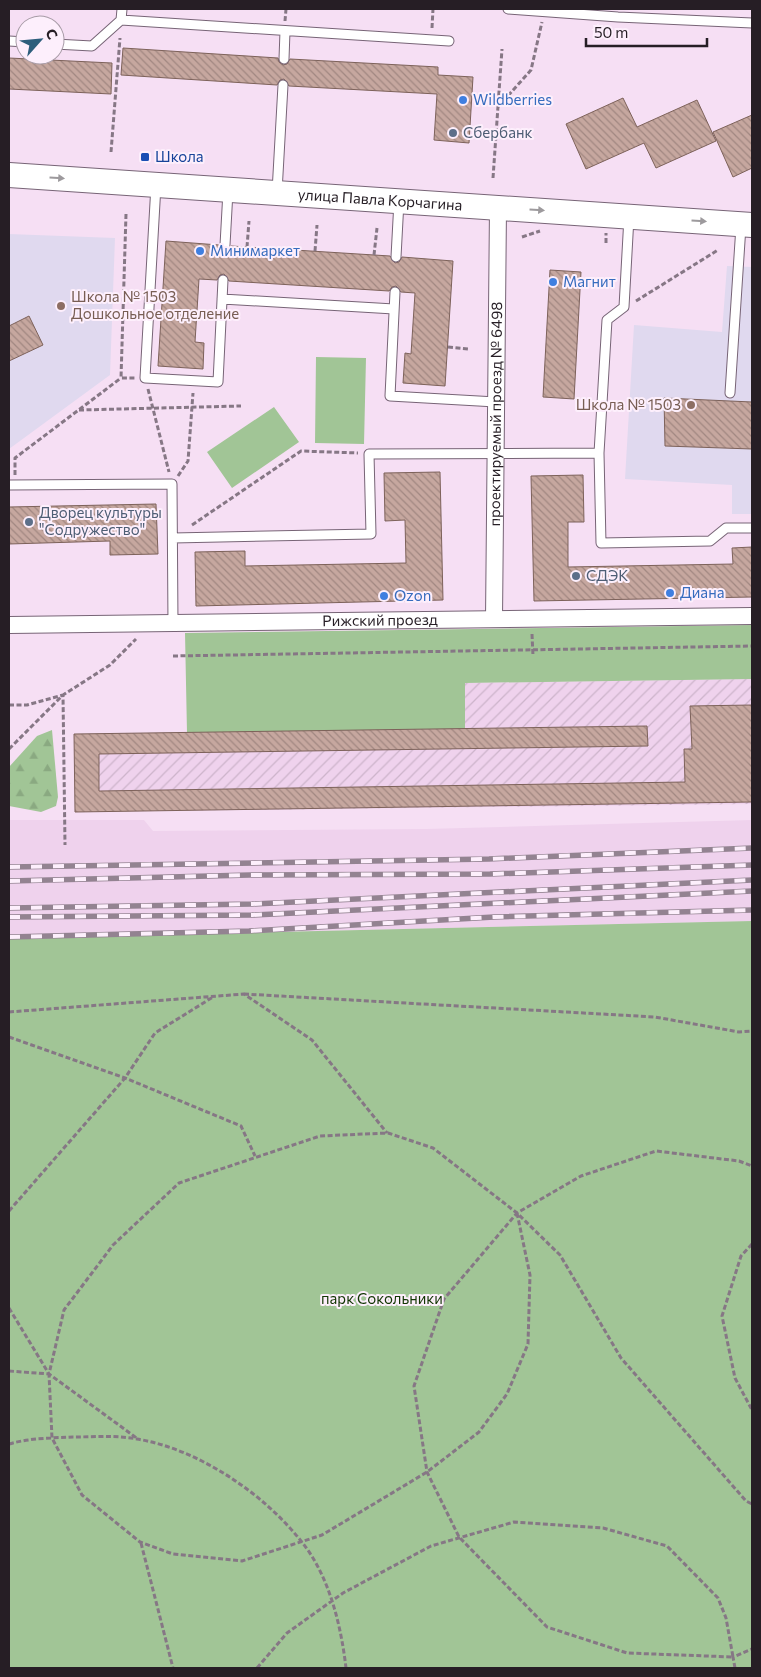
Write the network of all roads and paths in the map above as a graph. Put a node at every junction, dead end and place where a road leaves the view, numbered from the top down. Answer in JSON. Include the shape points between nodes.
{"nodes":[{"id":1,"x":122,"y":9,"type":"edge"},
{"id":2,"x":433,"y":9,"type":"edge"},
{"id":3,"x":508,"y":9,"type":"edge"},
{"id":4,"x":545,"y":12,"type":"junction"},
{"id":5,"x":121,"y":20,"type":"junction"},
{"id":6,"x":752,"y":23,"type":"edge"},
{"id":7,"x":285,"y":31,"type":"junction"},
{"id":8,"x":431,"y":40,"type":"junction"},
{"id":9,"x":449,"y":41,"type":"dead end"},
{"id":10,"x":65,"y":45,"type":"edge"},
{"id":11,"x":502,"y":49,"type":"dead end"},
{"id":12,"x":284,"y":58,"type":"dead end"},
{"id":13,"x":283,"y":85,"type":"dead end"},
{"id":14,"x":498,"y":107,"type":"junction"},
{"id":15,"x":111,"y":152,"type":"dead end"},
{"id":16,"x":9,"y":175,"type":"edge"},
{"id":17,"x":493,"y":178,"type":"dead end"},
{"id":18,"x":156,"y":185,"type":"junction"},
{"id":19,"x":228,"y":190,"type":"junction"},
{"id":20,"x":277,"y":194,"type":"junction"},
{"id":21,"x":399,"y":201,"type":"junction"},
{"id":22,"x":498,"y":208,"type":"junction"},
{"id":23,"x":126,"y":214,"type":"dead end"},
{"id":24,"x":629,"y":217,"type":"junction"},
{"id":25,"x":249,"y":221,"type":"dead end"},
{"id":26,"x":747,"y":224,"type":"edge"},
{"id":27,"x":317,"y":225,"type":"dead end"},
{"id":28,"x":376,"y":228,"type":"dead end"},
{"id":29,"x":225,"y":245,"type":"dead end"},
{"id":30,"x":247,"y":247,"type":"dead end"},
{"id":31,"x":718,"y":250,"type":"dead end"},
{"id":32,"x":315,"y":251,"type":"dead end"},
{"id":33,"x":374,"y":255,"type":"dead end"},
{"id":34,"x":396,"y":257,"type":"dead end"},
{"id":35,"x":223,"y":280,"type":"dead end"},
{"id":36,"x":395,"y":292,"type":"dead end"},
{"id":37,"x":222,"y":299,"type":"junction"},
{"id":38,"x":624,"y":308,"type":"junction"},
{"id":39,"x":394,"y":309,"type":"junction"},
{"id":40,"x":448,"y":347,"type":"dead end"},
{"id":41,"x":469,"y":349,"type":"dead end"},
{"id":42,"x":121,"y":378,"type":"junction"},
{"id":43,"x":145,"y":378,"type":"junction"},
{"id":44,"x":193,"y":381,"type":"junction"},
{"id":45,"x":730,"y":393,"type":"dead end"},
{"id":46,"x":496,"y":402,"type":"junction"},
{"id":47,"x":241,"y":406,"type":"dead end"},
{"id":48,"x":192,"y":407,"type":"junction"},
{"id":49,"x":153,"y":408,"type":"junction"},
{"id":50,"x":79,"y":410,"type":"junction"},
{"id":51,"x":496,"y":453,"type":"junction"},
{"id":52,"x":599,"y":453,"type":"junction"},
{"id":53,"x":369,"y":454,"type":"junction"},
{"id":54,"x":172,"y":484,"type":"junction"},
{"id":55,"x":12,"y":485,"type":"edge"},
{"id":56,"x":752,"y":528,"type":"edge"},
{"id":57,"x":173,"y":538,"type":"junction"},
{"id":58,"x":752,"y":616,"type":"edge"},
{"id":59,"x":494,"y":619,"type":"junction"},
{"id":60,"x":173,"y":624,"type":"junction"},
{"id":61,"x":9,"y":625,"type":"edge"},
{"id":62,"x":532,"y":628,"type":"dead end"},
{"id":63,"x":138,"y":636,"type":"dead end"},
{"id":64,"x":752,"y":646,"type":"edge"},
{"id":65,"x":533,"y":649,"type":"junction"},
{"id":66,"x":173,"y":656,"type":"dead end"},
{"id":67,"x":533,"y":656,"type":"dead end"},
{"id":68,"x":62,"y":695,"type":"junction"},
{"id":69,"x":9,"y":705,"type":"edge"},
{"id":70,"x":9,"y":749,"type":"edge"},
{"id":71,"x":65,"y":845,"type":"dead end"},
{"id":72,"x":244,"y":994,"type":"junction"},
{"id":73,"x":214,"y":997,"type":"junction"},
{"id":74,"x":9,"y":1012,"type":"edge"},
{"id":75,"x":752,"y":1030,"type":"edge"},
{"id":76,"x":9,"y":1037,"type":"edge"},
{"id":77,"x":125,"y":1078,"type":"junction"},
{"id":78,"x":388,"y":1133,"type":"junction"},
{"id":79,"x":255,"y":1156,"type":"junction"},
{"id":80,"x":752,"y":1166,"type":"edge"},
{"id":81,"x":9,"y":1211,"type":"edge"},
{"id":82,"x":517,"y":1213,"type":"junction"},
{"id":83,"x":752,"y":1244,"type":"edge"},
{"id":84,"x":9,"y":1308,"type":"edge"},
{"id":85,"x":9,"y":1371,"type":"edge"},
{"id":86,"x":49,"y":1374,"type":"junction"},
{"id":87,"x":752,"y":1410,"type":"edge"},
{"id":88,"x":52,"y":1438,"type":"junction"},
{"id":89,"x":138,"y":1439,"type":"junction"},
{"id":90,"x":9,"y":1444,"type":"edge"},
{"id":91,"x":427,"y":1472,"type":"junction"},
{"id":92,"x":752,"y":1504,"type":"edge"},
{"id":93,"x":459,"y":1537,"type":"junction"},
{"id":94,"x":302,"y":1541,"type":"junction"},
{"id":95,"x":140,"y":1542,"type":"junction"},
{"id":96,"x":332,"y":1602,"type":"junction"},
{"id":97,"x":752,"y":1649,"type":"edge"},
{"id":98,"x":733,"y":1657,"type":"junction"},
{"id":99,"x":173,"y":1668,"type":"edge"},
{"id":100,"x":257,"y":1668,"type":"edge"},
{"id":101,"x":346,"y":1668,"type":"edge"},
{"id":102,"x":735,"y":1668,"type":"edge"}],
"edges":[{"from":1,"to":5,"type":"lane"},
{"from":2,"to":8,"type":"path"},
{"from":3,"to":4,"type":"lane"},
{"from":4,"to":6,"type":"lane"},
{"from":4,"to":14,"type":"path","via":[[531,70]]},
{"from":5,"to":7,"type":"lane"},
{"from":5,"to":10,"type":"lane","via":[[92,46]]},
{"from":5,"to":15,"type":"path"},
{"from":7,"to":8,"type":"lane"},
{"from":7,"to":12,"type":"lane"},
{"from":8,"to":9,"type":"lane"},
{"from":11,"to":14,"type":"path"},
{"from":13,"to":20,"type":"lane"},
{"from":14,"to":17,"type":"path"},
{"from":16,"to":18,"type":"street","name":"улица Павла Корчагина","one_way":true},
{"from":18,"to":19,"type":"street","name":"улица Павла Корчагина"},
{"from":18,"to":43,"type":"lane"},
{"from":19,"to":20,"type":"street","name":"улица Павла Корчагина"},
{"from":19,"to":29,"type":"lane"},
{"from":20,"to":21,"type":"street","name":"улица Павла Корчагина"},
{"from":21,"to":22,"type":"street","name":"улица Павла Корчагина"},
{"from":21,"to":34,"type":"lane"},
{"from":22,"to":24,"type":"street","name":"улица Павла Корчагина","one_way":true},
{"from":22,"to":46,"type":"street","name":"проектируемый проезд № 6498"},
{"from":23,"to":42,"type":"path"},
{"from":24,"to":26,"type":"street","name":"улица Павла Корчагина","one_way":true},
{"from":24,"to":38,"type":"lane"},
{"from":25,"to":30,"type":"path"},
{"from":26,"to":45,"type":"lane"},
{"from":27,"to":32,"type":"path"},
{"from":28,"to":33,"type":"path"},
{"from":31,"to":38,"type":"path"},
{"from":35,"to":37,"type":"lane"},
{"from":36,"to":39,"type":"lane"},
{"from":37,"to":39,"type":"lane"},
{"from":37,"to":44,"type":"lane","via":[[218,382]]},
{"from":38,"to":52,"type":"lane","via":[[606,320]]},
{"from":39,"to":46,"type":"lane","via":[[390,396]]},
{"from":40,"to":41,"type":"path"},
{"from":42,"to":43,"type":"path"},
{"from":42,"to":50,"type":"path"},
{"from":43,"to":44,"type":"lane"},
{"from":43,"to":49,"type":"path"},
{"from":44,"to":48,"type":"path"},
{"from":46,"to":51,"type":"street","name":"проектируемый проезд № 6498"},
{"from":47,"to":48,"type":"path"},
{"from":48,"to":49,"type":"path"},
{"from":48,"to":54,"type":"path","via":[[188,461]]},
{"from":49,"to":50,"type":"path"},
{"from":49,"to":54,"type":"path"},
{"from":50,"to":55,"type":"path","via":[[15,458]]},
{"from":51,"to":52,"type":"lane"},
{"from":51,"to":53,"type":"lane"},
{"from":51,"to":59,"type":"street","name":"проектируемый проезд № 6498"},
{"from":52,"to":56,"type":"lane","via":[[600,543],[710,541],[726,528]]},
{"from":53,"to":57,"type":"path","via":[[301,451]]},
{"from":53,"to":57,"type":"lane","via":[[371,534]]},
{"from":54,"to":55,"type":"lane"},
{"from":54,"to":57,"type":"lane"},
{"from":57,"to":60,"type":"lane"},
{"from":58,"to":59,"type":"street","name":"Рижский проезд"},
{"from":59,"to":60,"type":"street","name":"Рижский проезд"},
{"from":60,"to":61,"type":"street","name":"Рижский проезд"},
{"from":62,"to":65,"type":"path"},
{"from":63,"to":68,"type":"path","via":[[110,665]]},
{"from":64,"to":65,"type":"path"},
{"from":65,"to":66,"type":"path"},
{"from":65,"to":67,"type":"path"},
{"from":68,"to":69,"type":"path","via":[[27,705]]},
{"from":68,"to":70,"type":"path"},
{"from":68,"to":71,"type":"path"},
{"from":72,"to":73,"type":"path"},
{"from":72,"to":75,"type":"path","via":[[655,1016],[739,1032]]},
{"from":72,"to":78,"type":"path","via":[[312,1040]]},
{"from":73,"to":74,"type":"path"},
{"from":73,"to":77,"type":"path","via":[[155,1033]]},
{"from":76,"to":77,"type":"path"},
{"from":77,"to":79,"type":"path","via":[[242,1126]]},
{"from":77,"to":81,"type":"path"},
{"from":78,"to":79,"type":"path","via":[[320,1136]]},
{"from":78,"to":82,"type":"path","via":[[433,1148]]},
{"from":79,"to":86,"type":"path","via":[[179,1183],[113,1246],[64,1310]]},
{"from":80,"to":82,"type":"path","via":[[739,1161],[656,1151],[581,1176]]},
{"from":82,"to":91,"type":"path","via":[[444,1299],[414,1386]]},
{"from":82,"to":91,"type":"path","via":[[530,1275],[528,1344],[507,1394],[479,1432]]},
{"from":82,"to":92,"type":"path","via":[[560,1255],[622,1358]]},
{"from":83,"to":87,"type":"path","via":[[741,1256],[722,1316],[735,1378]]},
{"from":84,"to":86,"type":"path"},
{"from":85,"to":86,"type":"path"},
{"from":86,"to":88,"type":"path"},
{"from":86,"to":89,"type":"path"},
{"from":88,"to":89,"type":"path","via":[[110,1436]]},
{"from":88,"to":90,"type":"path"},
{"from":88,"to":95,"type":"path","via":[[82,1496]]},
{"from":89,"to":94,"type":"path","via":[[218,1468],[263,1503]]},
{"from":91,"to":93,"type":"path"},
{"from":91,"to":94,"type":"path","via":[[322,1535]]},
{"from":93,"to":96,"type":"path","via":[[431,1546]]},
{"from":93,"to":98,"type":"path","via":[[547,1627],[627,1653]]},
{"from":93,"to":98,"type":"path","via":[[514,1522],[602,1528],[667,1546],[718,1598],[726,1618]]},
{"from":94,"to":95,"type":"path","via":[[242,1561],[172,1554]]},
{"from":94,"to":96,"type":"path","via":[[323,1577]]},
{"from":95,"to":99,"type":"path"},
{"from":96,"to":100,"type":"path","via":[[287,1633]]},
{"from":96,"to":101,"type":"path"},
{"from":97,"to":98,"type":"path"},
{"from":98,"to":102,"type":"path"}]}
